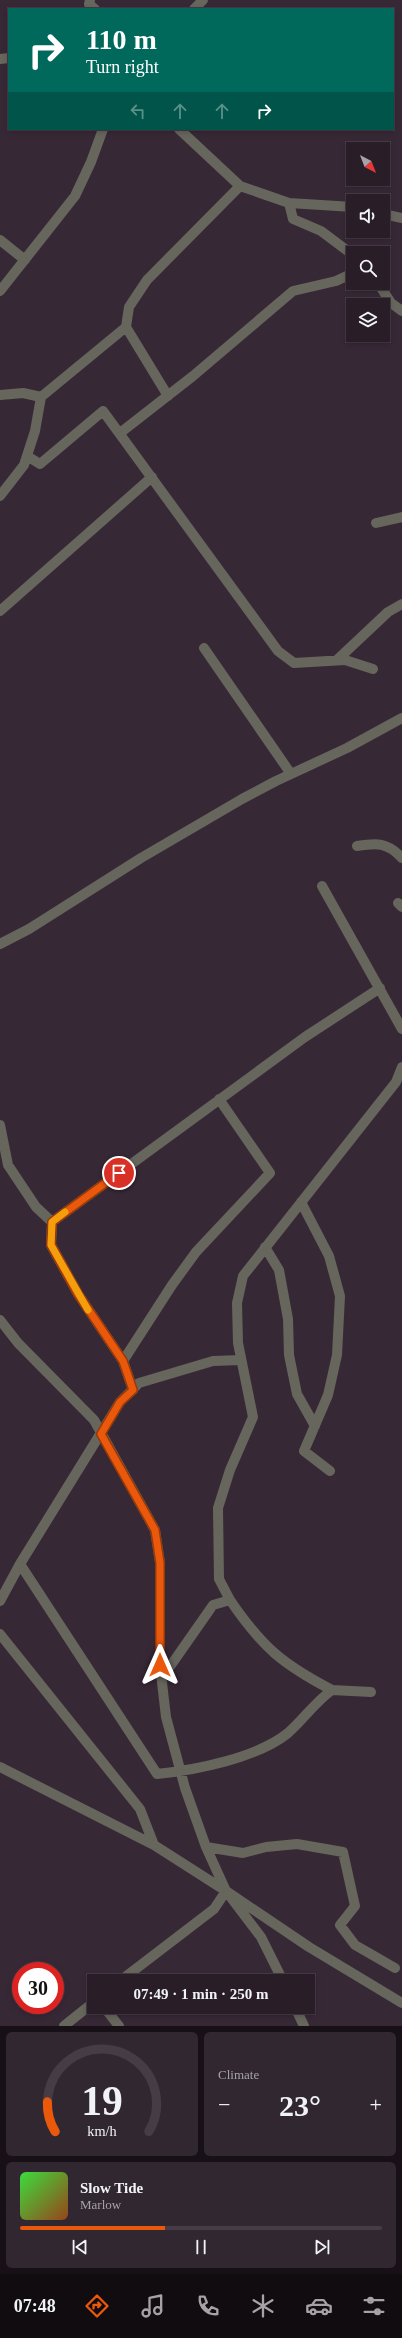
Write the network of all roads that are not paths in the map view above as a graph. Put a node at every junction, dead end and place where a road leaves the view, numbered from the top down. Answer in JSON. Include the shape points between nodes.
{"nodes":[{"id":1,"x":90,"y":0,"type":"edge"},
{"id":2,"x":203,"y":0,"type":"edge"},
{"id":3,"x":94,"y":8,"type":"edge"},
{"id":4,"x":195,"y":8,"type":"edge"},
{"id":5,"x":103,"y":130,"type":"edge"},
{"id":6,"x":180,"y":130,"type":"edge"},
{"id":7,"x":240,"y":186,"type":"junction"},
{"id":8,"x":289,"y":203,"type":"junction"},
{"id":9,"x":346,"y":207,"type":"edge"},
{"id":10,"x":390,"y":215,"type":"edge"},
{"id":11,"x":402,"y":218,"type":"edge"},
{"id":12,"x":0,"y":240,"type":"edge"},
{"id":13,"x":346,"y":250,"type":"edge"},
{"id":14,"x":25,"y":260,"type":"junction"},
{"id":15,"x":346,"y":276,"type":"edge"},
{"id":16,"x":383,"y":290,"type":"edge"},
{"id":17,"x":0,"y":291,"type":"edge"},
{"id":18,"x":402,"y":311,"type":"edge"},
{"id":19,"x":126,"y":327,"type":"junction"},
{"id":20,"x":0,"y":395,"type":"edge"},
{"id":21,"x":168,"y":396,"type":"junction"},
{"id":22,"x":41,"y":397,"type":"junction"},
{"id":23,"x":120,"y":433,"type":"junction"},
{"id":24,"x":27,"y":456,"type":"junction"},
{"id":25,"x":152,"y":477,"type":"junction"},
{"id":26,"x":0,"y":496,"type":"edge"},
{"id":27,"x":402,"y":516,"type":"edge"},
{"id":28,"x":376,"y":523,"type":"dead end"},
{"id":29,"x":402,"y":604,"type":"edge"},
{"id":30,"x":0,"y":611,"type":"edge"},
{"id":31,"x":204,"y":648,"type":"dead end"},
{"id":32,"x":337,"y":660,"type":"junction"},
{"id":33,"x":373,"y":670,"type":"dead end"},
{"id":34,"x":402,"y":718,"type":"edge"},
{"id":35,"x":291,"y":774,"type":"junction"},
{"id":36,"x":357,"y":846,"type":"dead end"},
{"id":37,"x":402,"y":858,"type":"edge"},
{"id":38,"x":322,"y":886,"type":"dead end"},
{"id":39,"x":0,"y":944,"type":"edge"},
{"id":40,"x":380,"y":988,"type":"junction"},
{"id":41,"x":402,"y":1029,"type":"edge"},
{"id":42,"x":402,"y":1067,"type":"edge"},
{"id":43,"x":219,"y":1099,"type":"junction"},
{"id":44,"x":0,"y":1125,"type":"edge"},
{"id":45,"x":301,"y":1202,"type":"junction"},
{"id":46,"x":52,"y":1222,"type":"junction"},
{"id":47,"x":265,"y":1247,"type":"junction"},
{"id":48,"x":0,"y":1320,"type":"edge"},
{"id":49,"x":241,"y":1360,"type":"junction"},
{"id":50,"x":123,"y":1361,"type":"junction"},
{"id":51,"x":133,"y":1390,"type":"junction"},
{"id":52,"x":315,"y":1426,"type":"junction"},
{"id":53,"x":101,"y":1434,"type":"junction"},
{"id":54,"x":330,"y":1471,"type":"dead end"},
{"id":55,"x":20,"y":1564,"type":"junction"},
{"id":56,"x":230,"y":1600,"type":"junction"},
{"id":57,"x":0,"y":1601,"type":"edge"},
{"id":58,"x":0,"y":1634,"type":"edge"},
{"id":59,"x":162,"y":1678,"type":"junction"},
{"id":60,"x":332,"y":1690,"type":"junction"},
{"id":61,"x":371,"y":1692,"type":"dead end"},
{"id":62,"x":0,"y":1767,"type":"edge"},
{"id":63,"x":181,"y":1771,"type":"junction"},
{"id":64,"x":154,"y":1845,"type":"junction"},
{"id":65,"x":206,"y":1847,"type":"junction"},
{"id":66,"x":226,"y":1891,"type":"junction"},
{"id":67,"x":395,"y":1968,"type":"dead end"},
{"id":68,"x":129,"y":1974,"type":"edge"},
{"id":69,"x":280,"y":1974,"type":"edge"},
{"id":70,"x":402,"y":2003,"type":"edge"},
{"id":71,"x":87,"y":2008,"type":"edge"},
{"id":72,"x":110,"y":2014,"type":"edge"},
{"id":73,"x":298,"y":2014,"type":"edge"},
{"id":74,"x":64,"y":2026,"type":"edge"},
{"id":75,"x":119,"y":2026,"type":"edge"},
{"id":76,"x":304,"y":2026,"type":"edge"}],
"edges":[{"from":1,"to":3,"type":"street","via":[[89,4]]},
{"from":2,"to":4,"type":"street"},
{"from":5,"to":14,"type":"street","via":[[75,196]]},
{"from":6,"to":7,"type":"street"},
{"from":7,"to":8,"type":"street"},
{"from":7,"to":19,"type":"street","via":[[147,280],[129,307]]},
{"from":8,"to":9,"type":"street"},
{"from":8,"to":13,"type":"street","via":[[293,219],[321,231]]},
{"from":10,"to":11,"type":"street"},
{"from":12,"to":14,"type":"street"},
{"from":14,"to":17,"type":"street"},
{"from":15,"to":21,"type":"street","via":[[292,291]]},
{"from":16,"to":18,"type":"street","via":[[391,303]]},
{"from":19,"to":21,"type":"street"},
{"from":19,"to":22,"type":"street"},
{"from":20,"to":22,"type":"street","via":[[23,393]]},
{"from":21,"to":23,"type":"street"},
{"from":22,"to":24,"type":"street","via":[[35,431]]},
{"from":23,"to":24,"type":"street","via":[[103,411],[40,464]]},
{"from":23,"to":25,"type":"street"},
{"from":24,"to":26,"type":"street","via":[[24,465]]},
{"from":25,"to":30,"type":"street"},
{"from":25,"to":32,"type":"street","via":[[278,651],[294,663]]},
{"from":27,"to":28,"type":"street"},
{"from":29,"to":32,"type":"street","via":[[388,612]]},
{"from":31,"to":35,"type":"street"},
{"from":32,"to":33,"type":"street","via":[[345,660]]},
{"from":34,"to":35,"type":"street","via":[[347,748]]},
{"from":35,"to":39,"type":"street","via":[[242,799],[141,858],[29,929]]},
{"from":36,"to":37,"type":"street","via":[[378,842]]},
{"from":38,"to":40,"type":"street"},
{"from":40,"to":41,"type":"street"},
{"from":40,"to":43,"type":"street","via":[[305,1037]]},
{"from":42,"to":45,"type":"street","via":[[396,1082]]},
{"from":43,"to":46,"type":"street"},
{"from":43,"to":50,"type":"street","via":[[270,1172],[196,1252],[172,1284]]},
{"from":44,"to":46,"type":"street","via":[[8,1165],[36,1207]]},
{"from":45,"to":47,"type":"street"},
{"from":45,"to":52,"type":"street","via":[[329,1256],[340,1296],[337,1355],[328,1395]]},
{"from":46,"to":50,"type":"street","via":[[51,1245],[78,1294]]},
{"from":47,"to":49,"type":"street","via":[[243,1276],[237,1303]]},
{"from":47,"to":52,"type":"street","via":[[279,1270],[288,1319],[289,1355],[297,1394]]},
{"from":48,"to":53,"type":"street","via":[[18,1343],[94,1420]]},
{"from":49,"to":51,"type":"street","via":[[206,1363],[140,1383]]},
{"from":49,"to":56,"type":"street","via":[[253,1417],[230,1470],[218,1508],[218,1579]]},
{"from":50,"to":51,"type":"street"},
{"from":51,"to":53,"type":"street","via":[[120,1402]]},
{"from":52,"to":54,"type":"street","via":[[304,1451]]},
{"from":53,"to":55,"type":"street"},
{"from":53,"to":59,"type":"street","via":[[155,1530],[160,1563]]},
{"from":55,"to":57,"type":"street"},
{"from":55,"to":63,"type":"street","via":[[157,1774]]},
{"from":56,"to":59,"type":"street","via":[[213,1605]]},
{"from":56,"to":60,"type":"street","via":[[268,1650],[301,1674]]},
{"from":58,"to":64,"type":"street","via":[[140,1809]]},
{"from":59,"to":63,"type":"street","via":[[166,1717]]},
{"from":60,"to":61,"type":"street"},
{"from":60,"to":63,"type":"street","via":[[288,1733],[262,1749]]},
{"from":62,"to":64,"type":"street"},
{"from":63,"to":65,"type":"street"},
{"from":64,"to":66,"type":"street"},
{"from":65,"to":66,"type":"street"},
{"from":65,"to":67,"type":"street","via":[[243,1853],[297,1844],[343,1852],[355,1906],[340,1925],[355,1945]]},
{"from":66,"to":68,"type":"street","via":[[214,1909]]},
{"from":66,"to":69,"type":"street","via":[[261,1937]]},
{"from":66,"to":70,"type":"street","via":[[309,1947]]},
{"from":71,"to":74,"type":"street"},
{"from":72,"to":75,"type":"street"},
{"from":73,"to":76,"type":"street"}]}
